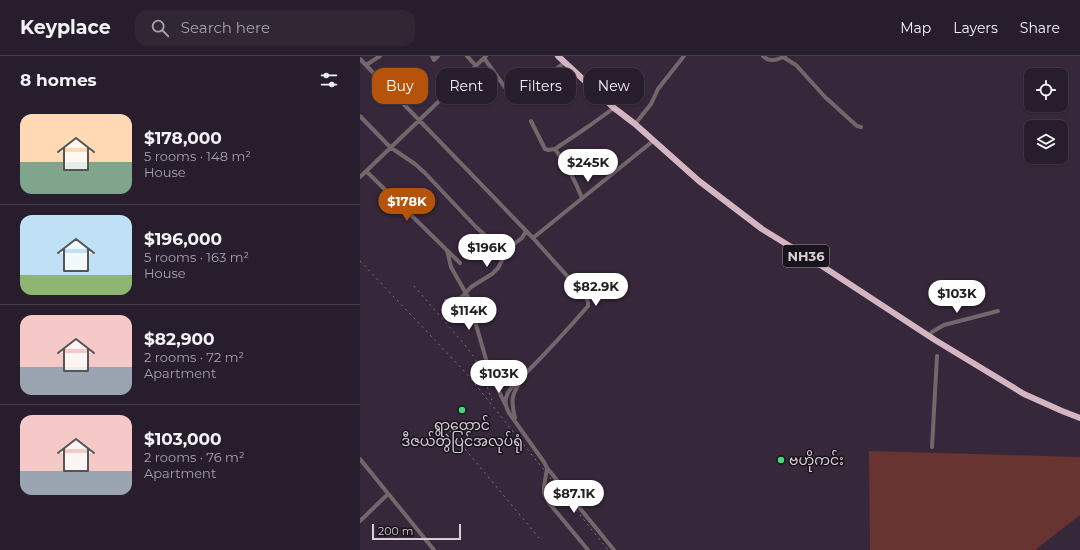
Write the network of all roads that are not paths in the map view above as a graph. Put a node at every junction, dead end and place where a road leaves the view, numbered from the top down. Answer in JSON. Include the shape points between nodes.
{"nodes":[{"id":1,"x":380,"y":56,"type":"edge"},
{"id":2,"x":432,"y":56,"type":"edge"},
{"id":3,"x":438,"y":56,"type":"edge"},
{"id":4,"x":467,"y":56,"type":"edge"},
{"id":5,"x":558,"y":56,"type":"edge"},
{"id":6,"x":684,"y":56,"type":"edge"},
{"id":7,"x":763,"y":56,"type":"edge"},
{"id":8,"x":784,"y":56,"type":"edge"},
{"id":9,"x":485,"y":57,"type":"edge"},
{"id":10,"x":360,"y":59,"type":"edge"},
{"id":11,"x":565,"y":62,"type":"junction"},
{"id":12,"x":366,"y":66,"type":"junction"},
{"id":13,"x":476,"y":66,"type":"junction"},
{"id":14,"x":558,"y":68,"type":"edge"},
{"id":15,"x":505,"y":87,"type":"edge"},
{"id":16,"x":614,"y":108,"type":"junction"},
{"id":17,"x":360,"y":116,"type":"edge"},
{"id":18,"x":419,"y":120,"type":"junction"},
{"id":19,"x":531,"y":120,"type":"dead end"},
{"id":20,"x":635,"y":124,"type":"junction"},
{"id":21,"x":861,"y":127,"type":"dead end"},
{"id":22,"x":653,"y":141,"type":"junction"},
{"id":23,"x":390,"y":148,"type":"junction"},
{"id":24,"x":555,"y":149,"type":"junction"},
{"id":25,"x":366,"y":170,"type":"junction"},
{"id":26,"x":360,"y":177,"type":"edge"},
{"id":27,"x":582,"y":198,"type":"junction"},
{"id":28,"x":526,"y":231,"type":"junction"},
{"id":29,"x":488,"y":238,"type":"dead end"},
{"id":30,"x":533,"y":238,"type":"junction"},
{"id":31,"x":447,"y":250,"type":"junction"},
{"id":32,"x":460,"y":263,"type":"dead end"},
{"id":33,"x":466,"y":292,"type":"junction"},
{"id":34,"x":446,"y":301,"type":"dead end"},
{"id":35,"x":998,"y":311,"type":"dead end"},
{"id":36,"x":929,"y":336,"type":"junction"},
{"id":37,"x":937,"y":356,"type":"dead end"},
{"id":38,"x":526,"y":374,"type":"junction"},
{"id":39,"x":506,"y":406,"type":"junction"},
{"id":40,"x":1080,"y":418,"type":"edge"},
{"id":41,"x":515,"y":420,"type":"junction"},
{"id":42,"x":932,"y":447,"type":"dead end"},
{"id":43,"x":360,"y":459,"type":"edge"},
{"id":44,"x":547,"y":468,"type":"junction"},
{"id":45,"x":388,"y":494,"type":"junction"},
{"id":46,"x":360,"y":521,"type":"edge"},
{"id":47,"x":434,"y":550,"type":"edge"},
{"id":48,"x":588,"y":550,"type":"edge"},
{"id":49,"x":614,"y":550,"type":"edge"}],
"edges":[{"from":1,"to":12,"type":"street"},
{"from":2,"to":3,"type":"street","via":[[434,60]]},
{"from":4,"to":13,"type":"street"},
{"from":5,"to":11,"type":"highway","number":"NH36"},
{"from":6,"to":20,"type":"street"},
{"from":7,"to":8,"type":"street","via":[[767,60],[775,61]]},
{"from":8,"to":21,"type":"street","via":[[796,65],[825,97]]},
{"from":9,"to":13,"type":"street"},
{"from":9,"to":15,"type":"street"},
{"from":10,"to":12,"type":"street"},
{"from":11,"to":14,"type":"street"},
{"from":11,"to":16,"type":"highway","number":"NH36"},
{"from":12,"to":18,"type":"street"},
{"from":13,"to":18,"type":"street"},
{"from":16,"to":20,"type":"highway","number":"NH36"},
{"from":16,"to":24,"type":"street"},
{"from":17,"to":23,"type":"street"},
{"from":18,"to":23,"type":"street"},
{"from":18,"to":28,"type":"street"},
{"from":19,"to":24,"type":"street","via":[[545,149]]},
{"from":20,"to":22,"type":"highway","number":"NH36"},
{"from":22,"to":27,"type":"street"},
{"from":22,"to":36,"type":"highway","number":"NH36","via":[[699,181],[762,228]]},
{"from":23,"to":25,"type":"street"},
{"from":23,"to":29,"type":"street","via":[[415,164]]},
{"from":24,"to":27,"type":"street"},
{"from":25,"to":26,"type":"street"},
{"from":25,"to":31,"type":"street"},
{"from":27,"to":30,"type":"street"},
{"from":28,"to":30,"type":"street"},
{"from":28,"to":33,"type":"street","via":[[506,253],[498,268]]},
{"from":30,"to":38,"type":"street","via":[[586,297],[588,306]]},
{"from":31,"to":32,"type":"street"},
{"from":31,"to":33,"type":"street","via":[[451,266]]},
{"from":33,"to":34,"type":"street","via":[[461,298]]},
{"from":33,"to":39,"type":"street","via":[[490,374]]},
{"from":35,"to":36,"type":"street","via":[[944,325]]},
{"from":36,"to":40,"type":"highway","number":"NH36","via":[[1024,394]]},
{"from":37,"to":42,"type":"street"},
{"from":38,"to":39,"type":"street","via":[[511,387],[506,396]]},
{"from":38,"to":41,"type":"street","via":[[518,385],[512,402]]},
{"from":39,"to":41,"type":"street"},
{"from":41,"to":44,"type":"street"},
{"from":43,"to":45,"type":"street"},
{"from":44,"to":48,"type":"street","via":[[544,492],[549,503]]},
{"from":44,"to":49,"type":"street"},
{"from":45,"to":46,"type":"street"},
{"from":45,"to":47,"type":"street"}]}
